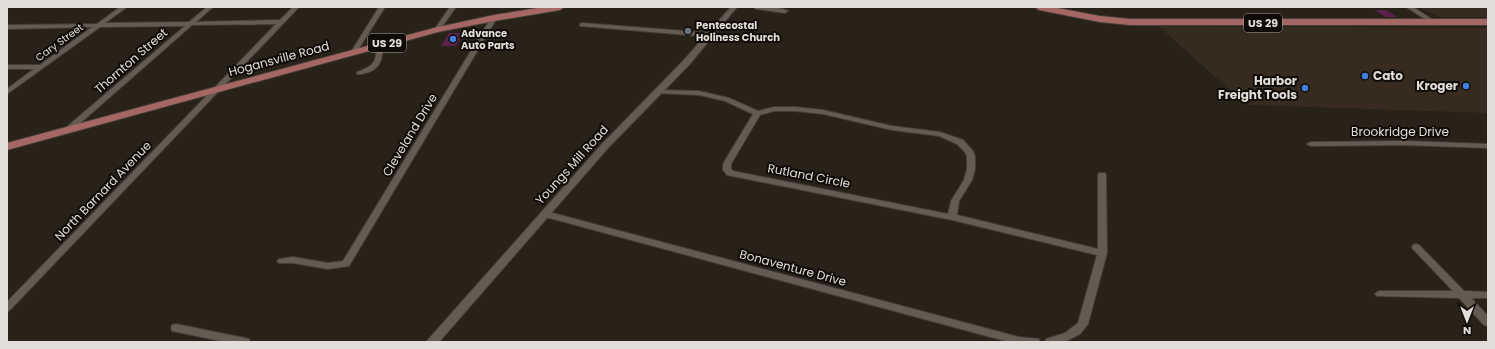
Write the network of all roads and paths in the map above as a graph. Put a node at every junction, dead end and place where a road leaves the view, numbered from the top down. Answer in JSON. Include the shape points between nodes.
{"nodes":[{"id":1,"x":124,"y":7,"type":"edge"},
{"id":2,"x":210,"y":7,"type":"edge"},
{"id":3,"x":296,"y":7,"type":"edge"},
{"id":4,"x":382,"y":7,"type":"edge"},
{"id":5,"x":453,"y":7,"type":"edge"},
{"id":6,"x":560,"y":7,"type":"edge"},
{"id":7,"x":734,"y":7,"type":"edge"},
{"id":8,"x":756,"y":7,"type":"edge"},
{"id":9,"x":1039,"y":7,"type":"edge"},
{"id":10,"x":1409,"y":7,"type":"edge"},
{"id":11,"x":524,"y":10,"type":"edge"},
{"id":12,"x":785,"y":11,"type":"dead end"},
{"id":13,"x":494,"y":18,"type":"junction"},
{"id":14,"x":280,"y":22,"type":"junction"},
{"id":15,"x":1433,"y":22,"type":"junction"},
{"id":16,"x":1488,"y":22,"type":"edge"},
{"id":17,"x":191,"y":23,"type":"junction"},
{"id":18,"x":99,"y":25,"type":"junction"},
{"id":19,"x":582,"y":25,"type":"dead end"},
{"id":20,"x":7,"y":27,"type":"edge"},
{"id":21,"x":437,"y":30,"type":"junction"},
{"id":22,"x":711,"y":35,"type":"junction"},
{"id":23,"x":380,"y":45,"type":"junction"},
{"id":24,"x":354,"y":52,"type":"junction"},
{"id":25,"x":7,"y":67,"type":"edge"},
{"id":26,"x":42,"y":67,"type":"junction"},
{"id":27,"x":359,"y":73,"type":"dead end"},
{"id":28,"x":216,"y":90,"type":"junction"},
{"id":29,"x":7,"y":92,"type":"edge"},
{"id":30,"x":658,"y":92,"type":"junction"},
{"id":31,"x":757,"y":112,"type":"junction"},
{"id":32,"x":66,"y":131,"type":"junction"},
{"id":33,"x":1311,"y":144,"type":"dead end"},
{"id":34,"x":1488,"y":146,"type":"edge"},
{"id":35,"x":7,"y":147,"type":"edge"},
{"id":36,"x":1102,"y":175,"type":"dead end"},
{"id":37,"x":545,"y":214,"type":"junction"},
{"id":38,"x":952,"y":217,"type":"junction"},
{"id":39,"x":1416,"y":247,"type":"dead end"},
{"id":40,"x":1102,"y":253,"type":"junction"},
{"id":41,"x":282,"y":261,"type":"dead end"},
{"id":42,"x":1380,"y":294,"type":"dead end"},
{"id":43,"x":1488,"y":295,"type":"edge"},
{"id":44,"x":1463,"y":296,"type":"junction"},
{"id":45,"x":7,"y":308,"type":"edge"},
{"id":46,"x":1488,"y":322,"type":"edge"},
{"id":47,"x":176,"y":328,"type":"dead end"},
{"id":48,"x":245,"y":342,"type":"edge"},
{"id":49,"x":432,"y":342,"type":"edge"},
{"id":50,"x":1035,"y":342,"type":"edge"},
{"id":51,"x":1050,"y":342,"type":"edge"}],
"edges":[{"from":1,"to":18,"type":"street","name":"Cary Street"},
{"from":2,"to":17,"type":"street","name":"Thornton Street"},
{"from":3,"to":14,"type":"street","name":"North Barnard Avenue"},
{"from":4,"to":24,"type":"street"},
{"from":5,"to":21,"type":"street"},
{"from":6,"to":11,"type":"main road","name":"Hogansville Road","number":"US 29"},
{"from":7,"to":22,"type":"street","name":"Youngs Mill Road"},
{"from":8,"to":12,"type":"street"},
{"from":9,"to":15,"type":"main road","number":"US 29","via":[[1130,22]]},
{"from":10,"to":15,"type":"street"},
{"from":11,"to":13,"type":"main road","name":"Hogansville Road","number":"US 29"},
{"from":13,"to":21,"type":"main road","name":"Hogansville Road","number":"US 29"},
{"from":13,"to":41,"type":"street","name":"Cleveland Drive","via":[[346,264],[328,266],[294,260]]},
{"from":14,"to":17,"type":"street"},
{"from":14,"to":28,"type":"street","name":"North Barnard Avenue"},
{"from":15,"to":16,"type":"main road","number":"US 29"},
{"from":17,"to":18,"type":"street"},
{"from":17,"to":32,"type":"street","name":"Thornton Street"},
{"from":18,"to":20,"type":"street"},
{"from":18,"to":26,"type":"street","name":"Cary Street"},
{"from":19,"to":22,"type":"street"},
{"from":21,"to":23,"type":"main road","name":"Hogansville Road","number":"US 29"},
{"from":22,"to":30,"type":"street","name":"Youngs Mill Road"},
{"from":23,"to":24,"type":"main road","name":"Hogansville Road","number":"US 29"},
{"from":23,"to":27,"type":"street","via":[[376,66]]},
{"from":24,"to":28,"type":"main road","name":"Hogansville Road","number":"US 29"},
{"from":25,"to":26,"type":"street"},
{"from":26,"to":29,"type":"street","name":"Cary Street"},
{"from":28,"to":32,"type":"main road","name":"Hogansville Road","number":"US 29"},
{"from":28,"to":45,"type":"street","name":"North Barnard Avenue"},
{"from":30,"to":31,"type":"street","via":[[689,92],[727,99]]},
{"from":30,"to":37,"type":"street","name":"Youngs Mill Road","via":[[605,146]]},
{"from":31,"to":38,"type":"street","via":[[774,109],[823,112],[892,128],[940,134],[960,142],[969,151],[971,169],[968,180],[955,201]]},
{"from":31,"to":38,"type":"street","name":"Rutland Circle","via":[[727,164],[730,173]]},
{"from":32,"to":35,"type":"main road","name":"Hogansville Road","number":"US 29"},
{"from":33,"to":34,"type":"street","name":"Brookridge Drive","via":[[1404,143]]},
{"from":36,"to":40,"type":"street"},
{"from":37,"to":49,"type":"street","name":"Youngs Mill Road"},
{"from":37,"to":50,"type":"street","name":"Bonaventure Drive","via":[[1011,339]]},
{"from":38,"to":40,"type":"street","name":"Rutland Circle"},
{"from":39,"to":44,"type":"street"},
{"from":40,"to":51,"type":"street","via":[[1083,324],[1075,333]]},
{"from":42,"to":44,"type":"street"},
{"from":43,"to":44,"type":"street"},
{"from":44,"to":46,"type":"street"},
{"from":47,"to":48,"type":"street"}]}
